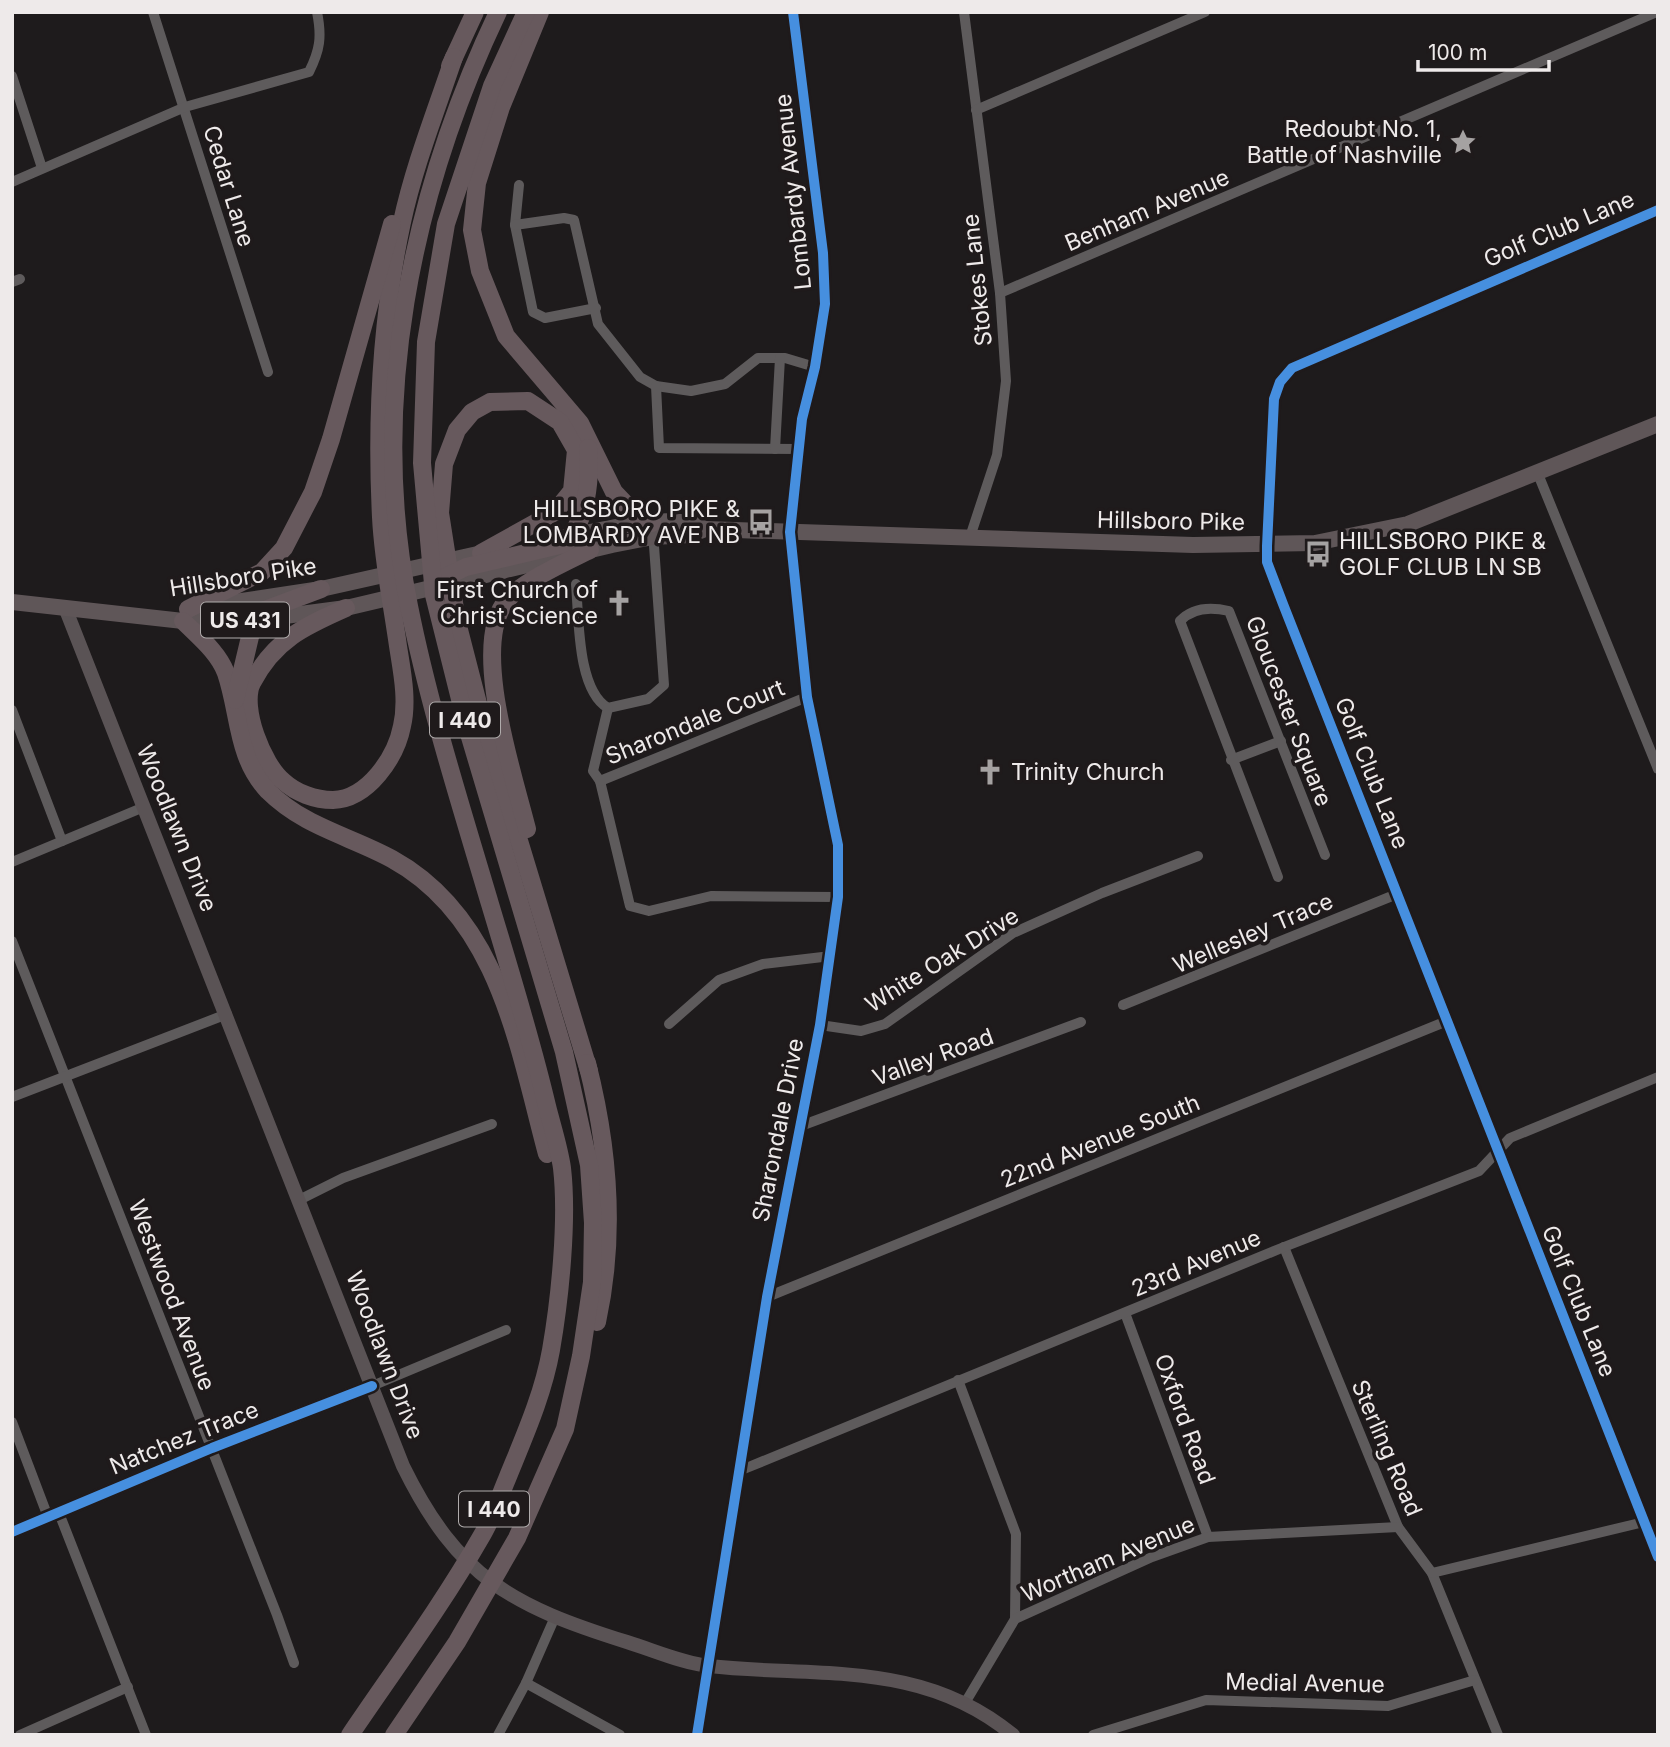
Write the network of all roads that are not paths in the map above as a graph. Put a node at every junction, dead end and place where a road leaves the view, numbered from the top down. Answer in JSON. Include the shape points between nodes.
{"nodes":[{"id":1,"x":153,"y":12,"type":"edge"},
{"id":2,"x":317,"y":12,"type":"edge"},
{"id":3,"x":475,"y":12,"type":"edge"},
{"id":4,"x":498,"y":12,"type":"edge"},
{"id":5,"x":526,"y":12,"type":"edge"},
{"id":6,"x":540,"y":12,"type":"edge"},
{"id":7,"x":793,"y":12,"type":"edge"},
{"id":8,"x":964,"y":12,"type":"edge"},
{"id":9,"x":1205,"y":12,"type":"edge"},
{"id":10,"x":1657,"y":12,"type":"edge"},
{"id":11,"x":454,"y":57,"type":"junction"},
{"id":12,"x":12,"y":76,"type":"edge"},
{"id":13,"x":185,"y":107,"type":"junction"},
{"id":14,"x":976,"y":110,"type":"junction"},
{"id":15,"x":42,"y":168,"type":"junction"},
{"id":16,"x":12,"y":181,"type":"edge"},
{"id":17,"x":519,"y":185,"type":"dead end"},
{"id":18,"x":1658,"y":210,"type":"edge"},
{"id":19,"x":515,"y":225,"type":"junction"},
{"id":20,"x":1000,"y":293,"type":"junction"},
{"id":21,"x":596,"y":308,"type":"junction"},
{"id":22,"x":780,"y":358,"type":"junction"},
{"id":23,"x":815,"y":367,"type":"junction"},
{"id":24,"x":268,"y":372,"type":"dead end"},
{"id":25,"x":656,"y":386,"type":"junction"},
{"id":26,"x":1658,"y":424,"type":"edge"},
{"id":27,"x":587,"y":438,"type":"junction"},
{"id":28,"x":778,"y":449,"type":"junction"},
{"id":29,"x":798,"y":449,"type":"junction"},
{"id":30,"x":1538,"y":474,"type":"junction"},
{"id":31,"x":653,"y":530,"type":"junction"},
{"id":32,"x":790,"y":532,"type":"junction"},
{"id":33,"x":573,"y":536,"type":"junction"},
{"id":34,"x":969,"y":540,"type":"junction"},
{"id":35,"x":1267,"y":546,"type":"junction"},
{"id":36,"x":590,"y":550,"type":"junction"},
{"id":37,"x":470,"y":564,"type":"junction"},
{"id":38,"x":576,"y":584,"type":"dead end"},
{"id":39,"x":432,"y":587,"type":"joint"},
{"id":40,"x":321,"y":589,"type":"junction"},
{"id":41,"x":12,"y":602,"type":"edge"},
{"id":42,"x":346,"y":608,"type":"junction"},
{"id":43,"x":66,"y":610,"type":"junction"},
{"id":44,"x":186,"y":615,"type":"junction"},
{"id":45,"x":254,"y":620,"type":"junction"},
{"id":46,"x":807,"y":697,"type":"junction"},
{"id":47,"x":234,"y":706,"type":"junction"},
{"id":48,"x":608,"y":708,"type":"junction"},
{"id":49,"x":12,"y":710,"type":"edge"},
{"id":50,"x":1281,"y":741,"type":"junction"},
{"id":51,"x":1231,"y":760,"type":"junction"},
{"id":52,"x":1658,"y":769,"type":"edge"},
{"id":53,"x":600,"y":781,"type":"junction"},
{"id":54,"x":144,"y":807,"type":"junction"},
{"id":55,"x":62,"y":841,"type":"junction"},
{"id":56,"x":1325,"y":855,"type":"dead end"},
{"id":57,"x":1198,"y":856,"type":"dead end"},
{"id":58,"x":12,"y":862,"type":"edge"},
{"id":59,"x":1278,"y":877,"type":"dead end"},
{"id":60,"x":1397,"y":894,"type":"junction"},
{"id":61,"x":838,"y":897,"type":"junction"},
{"id":62,"x":12,"y":941,"type":"edge"},
{"id":63,"x":831,"y":956,"type":"junction"},
{"id":64,"x":1123,"y":1005,"type":"dead end"},
{"id":65,"x":227,"y":1014,"type":"junction"},
{"id":66,"x":1447,"y":1021,"type":"junction"},
{"id":67,"x":1081,"y":1022,"type":"dead end"},
{"id":68,"x":669,"y":1024,"type":"dead end"},
{"id":69,"x":820,"y":1025,"type":"junction"},
{"id":70,"x":589,"y":1071,"type":"junction"},
{"id":71,"x":64,"y":1076,"type":"junction"},
{"id":72,"x":1658,"y":1077,"type":"edge"},
{"id":73,"x":12,"y":1097,"type":"edge"},
{"id":74,"x":492,"y":1124,"type":"dead end"},
{"id":75,"x":798,"y":1127,"type":"junction"},
{"id":76,"x":1498,"y":1153,"type":"junction"},
{"id":77,"x":299,"y":1200,"type":"junction"},
{"id":78,"x":1284,"y":1247,"type":"junction"},
{"id":79,"x":562,"y":1251,"type":"junction"},
{"id":80,"x":767,"y":1297,"type":"junction"},
{"id":81,"x":1125,"y":1313,"type":"junction"},
{"id":82,"x":506,"y":1330,"type":"dead end"},
{"id":83,"x":958,"y":1380,"type":"junction"},
{"id":84,"x":372,"y":1386,"type":"junction"},
{"id":85,"x":12,"y":1422,"type":"edge"},
{"id":86,"x":565,"y":1429,"type":"junction"},
{"id":87,"x":212,"y":1448,"type":"junction"},
{"id":88,"x":739,"y":1471,"type":"junction"},
{"id":89,"x":54,"y":1515,"type":"junction"},
{"id":90,"x":1644,"y":1522,"type":"junction"},
{"id":91,"x":1398,"y":1527,"type":"junction"},
{"id":92,"x":12,"y":1532,"type":"edge"},
{"id":93,"x":1208,"y":1537,"type":"junction"},
{"id":94,"x":1658,"y":1557,"type":"edge"},
{"id":95,"x":1432,"y":1573,"type":"junction"},
{"id":96,"x":555,"y":1617,"type":"junction"},
{"id":97,"x":1015,"y":1619,"type":"junction"},
{"id":98,"x":294,"y":1663,"type":"dead end"},
{"id":99,"x":706,"y":1666,"type":"junction"},
{"id":100,"x":1475,"y":1680,"type":"junction"},
{"id":101,"x":526,"y":1683,"type":"junction"},
{"id":102,"x":128,"y":1687,"type":"junction"},
{"id":103,"x":965,"y":1703,"type":"junction"},
{"id":104,"x":20,"y":1735,"type":"edge"},
{"id":105,"x":146,"y":1735,"type":"edge"},
{"id":106,"x":350,"y":1735,"type":"edge"},
{"id":107,"x":394,"y":1735,"type":"edge"},
{"id":108,"x":498,"y":1735,"type":"edge"},
{"id":109,"x":620,"y":1735,"type":"edge"},
{"id":110,"x":697,"y":1735,"type":"edge"},
{"id":111,"x":1013,"y":1735,"type":"edge"},
{"id":112,"x":1093,"y":1735,"type":"edge"},
{"id":113,"x":1498,"y":1735,"type":"edge"}],
"edges":[{"from":1,"to":13,"type":"street","name":"Cedar Lane"},
{"from":2,"to":13,"type":"street","via":[[320,52],[309,72]]},
{"from":3,"to":11,"type":"highway"},
{"from":4,"to":79,"type":"highway","number":"I 440","via":[[467,78],[442,148],[416,244],[399,342],[395,468],[408,604],[536,1058],[562,1169]]},
{"from":5,"to":86,"type":"highway","number":"I 440","via":[[492,86],[446,224],[426,342],[422,463],[434,595],[467,727],[564,1052],[589,1165],[592,1282]]},
{"from":6,"to":27,"type":"highway","via":[[501,107],[477,183],[472,230],[480,271],[506,336],[580,423]]},
{"from":7,"to":23,"type":"street","name":"Lombardy Avenue","via":[[823,253],[825,304]]},
{"from":8,"to":14,"type":"street","name":"Stokes Lane"},
{"from":9,"to":14,"type":"street"},
{"from":10,"to":20,"type":"street","name":"Benham Avenue"},
{"from":11,"to":42,"type":"highway","via":[[402,221],[379,382],[382,541],[404,684],[402,727],[387,765],[364,788],[335,800],[310,797],[282,781],[264,755],[250,719],[250,685],[281,643],[299,629]]},
{"from":11,"to":44,"type":"highway","via":[[411,160],[313,492],[273,562]]},
{"from":12,"to":15,"type":"street"},
{"from":13,"to":15,"type":"street"},
{"from":13,"to":24,"type":"street","name":"Cedar Lane"},
{"from":14,"to":20,"type":"street","name":"Stokes Lane"},
{"from":15,"to":16,"type":"street"},
{"from":17,"to":19,"type":"street"},
{"from":18,"to":35,"type":"street","name":"Golf Club Lane","via":[[1292,368],[1274,399]]},
{"from":19,"to":21,"type":"street","via":[[574,220]]},
{"from":19,"to":21,"type":"street","via":[[533,312],[545,318]]},
{"from":20,"to":34,"type":"street","name":"Stokes Lane","via":[[1006,381],[997,455]]},
{"from":21,"to":25,"type":"street","via":[[607,339],[640,377]]},
{"from":22,"to":23,"type":"street"},
{"from":22,"to":25,"type":"street","via":[[758,358],[725,384],[691,391]]},
{"from":22,"to":28,"type":"street"},
{"from":23,"to":29,"type":"street","name":"Lombardy Avenue"},
{"from":25,"to":28,"type":"street","via":[[659,448]]},
{"from":26,"to":30,"type":"main road","name":"Hillsboro Pike","number":"US 431"},
{"from":27,"to":31,"type":"highway","via":[[614,492]]},
{"from":27,"to":33,"type":"highway","via":[[587,496]]},
{"from":28,"to":29,"type":"street"},
{"from":29,"to":32,"type":"street","name":"Lombardy Avenue"},
{"from":30,"to":35,"type":"main road","name":"Hillsboro Pike","number":"US 431","via":[[1408,524],[1361,536]]},
{"from":30,"to":52,"type":"street"},
{"from":31,"to":32,"type":"main road","name":"Hillsboro Pike","number":"US 431","via":[[691,521],[705,529]]},
{"from":31,"to":33,"type":"main road","name":"Hillsboro Pike","number":"US 431"},
{"from":31,"to":36,"type":"main road","name":"Hillsboro Pike","number":"US 431"},
{"from":31,"to":48,"type":"street","via":[[664,685],[648,699]]},
{"from":32,"to":34,"type":"main road","name":"Hillsboro Pike","number":"US 431"},
{"from":32,"to":46,"type":"street","name":"Sharondale Drive"},
{"from":33,"to":37,"type":"highway","via":[[551,548]]},
{"from":34,"to":35,"type":"main road","name":"Hillsboro Pike","number":"US 431"},
{"from":35,"to":60,"type":"street","name":"Golf Club Lane","via":[[1267,562]]},
{"from":36,"to":37,"type":"main road","name":"Hillsboro Pike","number":"US 431"},
{"from":36,"to":70,"type":"highway","via":[[553,568],[507,600],[493,636],[493,692]]},
{"from":37,"to":39,"type":"highway"},
{"from":37,"to":40,"type":"main road","name":"Hillsboro Pike","number":"US 431"},
{"from":37,"to":70,"type":"highway","via":[[555,512],[572,491],[576,450],[560,422],[528,401],[491,402],[472,412],[457,430],[444,464],[440,513],[457,622],[482,719]]},
{"from":38,"to":48,"type":"street","via":[[587,684],[598,702]]},
{"from":39,"to":42,"type":"main road","name":"Hillsboro Pike","number":"US 431"},
{"from":40,"to":44,"type":"main road","name":"Hillsboro Pike","number":"US 431"},
{"from":40,"to":45,"type":"highway","via":[[265,610]]},
{"from":41,"to":43,"type":"main road","number":"US 431"},
{"from":42,"to":45,"type":"main road","name":"Hillsboro Pike","number":"US 431"},
{"from":43,"to":44,"type":"main road","name":"Hillsboro Pike","number":"US 431","via":[[143,617]]},
{"from":43,"to":54,"type":"main road","name":"Woodlawn Drive"},
{"from":44,"to":45,"type":"main road","name":"Hillsboro Pike","number":"US 431"},
{"from":44,"to":47,"type":"highway","via":[[226,673]]},
{"from":45,"to":47,"type":"highway"},
{"from":46,"to":53,"type":"street","name":"Sharondale Court"},
{"from":46,"to":61,"type":"street","name":"Sharondale Drive","via":[[838,845]]},
{"from":47,"to":79,"type":"highway","via":[[241,746],[268,791],[325,832],[363,845],[425,880],[452,904],[482,948],[518,1046],[551,1170]]},
{"from":48,"to":53,"type":"street","via":[[593,771]]},
{"from":49,"to":55,"type":"street"},
{"from":50,"to":51,"type":"street"},
{"from":50,"to":51,"type":"street","name":"Gloucester Square","via":[[1229,611],[1214,608],[1191,613],[1180,621]]},
{"from":50,"to":56,"type":"street","name":"Gloucester Square"},
{"from":51,"to":59,"type":"street","name":"Gloucester Square"},
{"from":53,"to":61,"type":"street","name":"Sharondale Court","via":[[630,906],[649,911],[711,896]]},
{"from":54,"to":55,"type":"street"},
{"from":54,"to":65,"type":"main road","name":"Woodlawn Drive"},
{"from":55,"to":58,"type":"street"},
{"from":57,"to":69,"type":"street","name":"White Oak Drive","via":[[1013,933],[885,1024],[861,1031]]},
{"from":60,"to":64,"type":"street","name":"Wellesley Trace"},
{"from":60,"to":66,"type":"street","name":"Golf Club Lane"},
{"from":61,"to":63,"type":"street","name":"Sharondale Drive"},
{"from":62,"to":71,"type":"street","name":"Westwood Avenue"},
{"from":63,"to":68,"type":"street","via":[[763,964],[719,980]]},
{"from":63,"to":69,"type":"street","name":"Sharondale Drive"},
{"from":65,"to":71,"type":"street"},
{"from":65,"to":77,"type":"main road","name":"Woodlawn Drive"},
{"from":66,"to":76,"type":"street","name":"Golf Club Lane"},
{"from":66,"to":80,"type":"street","name":"22nd Avenue South"},
{"from":67,"to":75,"type":"street","name":"Valley Road"},
{"from":69,"to":75,"type":"street","name":"Sharondale Drive"},
{"from":70,"to":86,"type":"highway","via":[[605,1155],[610,1214],[606,1280],[586,1369]]},
{"from":71,"to":73,"type":"street"},
{"from":71,"to":87,"type":"street","name":"Westwood Avenue"},
{"from":72,"to":76,"type":"street","name":"23rd Avenue","via":[[1510,1138]]},
{"from":74,"to":77,"type":"street","via":[[342,1178]]},
{"from":75,"to":80,"type":"street","name":"Sharondale Drive"},
{"from":76,"to":78,"type":"street","name":"23rd Avenue","via":[[1479,1171]]},
{"from":76,"to":90,"type":"street","name":"Golf Club Lane"},
{"from":77,"to":84,"type":"main road","name":"Woodlawn Drive"},
{"from":78,"to":81,"type":"street","name":"23rd Avenue"},
{"from":78,"to":91,"type":"street","name":"Sterling Road"},
{"from":79,"to":106,"type":"highway","number":"I 440","via":[[551,1351],[532,1418],[484,1534]]},
{"from":80,"to":88,"type":"street","name":"Sharondale Drive"},
{"from":81,"to":83,"type":"street","name":"23rd Avenue"},
{"from":81,"to":93,"type":"street","name":"Oxford Road"},
{"from":82,"to":84,"type":"street","name":"Natchez Trace"},
{"from":83,"to":88,"type":"street","name":"23rd Avenue"},
{"from":83,"to":97,"type":"street","via":[[1016,1534]]},
{"from":84,"to":87,"type":"main road","name":"Natchez Trace"},
{"from":84,"to":96,"type":"main road","name":"Woodlawn Drive","via":[[404,1466],[435,1525],[472,1567],[517,1601]]},
{"from":85,"to":89,"type":"street"},
{"from":86,"to":107,"type":"highway","number":"I 440","via":[[517,1538],[457,1642]]},
{"from":87,"to":89,"type":"main road","name":"Natchez Trace"},
{"from":87,"to":98,"type":"street","name":"Westwood Avenue"},
{"from":88,"to":99,"type":"street","name":"Sharondale Drive"},
{"from":89,"to":92,"type":"main road","name":"Natchez Trace"},
{"from":89,"to":102,"type":"street"},
{"from":90,"to":94,"type":"street","name":"Golf Club Lane"},
{"from":90,"to":95,"type":"street"},
{"from":91,"to":93,"type":"street","name":"Wortham Avenue"},
{"from":91,"to":95,"type":"street","name":"Sterling Road"},
{"from":93,"to":97,"type":"street","name":"Wortham Avenue"},
{"from":95,"to":100,"type":"street","name":"Sterling Road"},
{"from":96,"to":99,"type":"main road","name":"Woodlawn Drive"},
{"from":96,"to":101,"type":"street"},
{"from":97,"to":103,"type":"street","name":"Wortham Avenue"},
{"from":99,"to":103,"type":"main road","name":"Woodlawn Drive","via":[[867,1674]]},
{"from":99,"to":110,"type":"street","name":"Sharondale Drive"},
{"from":100,"to":112,"type":"street","name":"Medial Avenue","via":[[1388,1706],[1206,1700]]},
{"from":100,"to":113,"type":"street","name":"Sterling Road"},
{"from":101,"to":108,"type":"street"},
{"from":101,"to":109,"type":"street"},
{"from":102,"to":104,"type":"street"},
{"from":102,"to":105,"type":"street"},
{"from":103,"to":111,"type":"main road","name":"Woodlawn Drive"}]}
